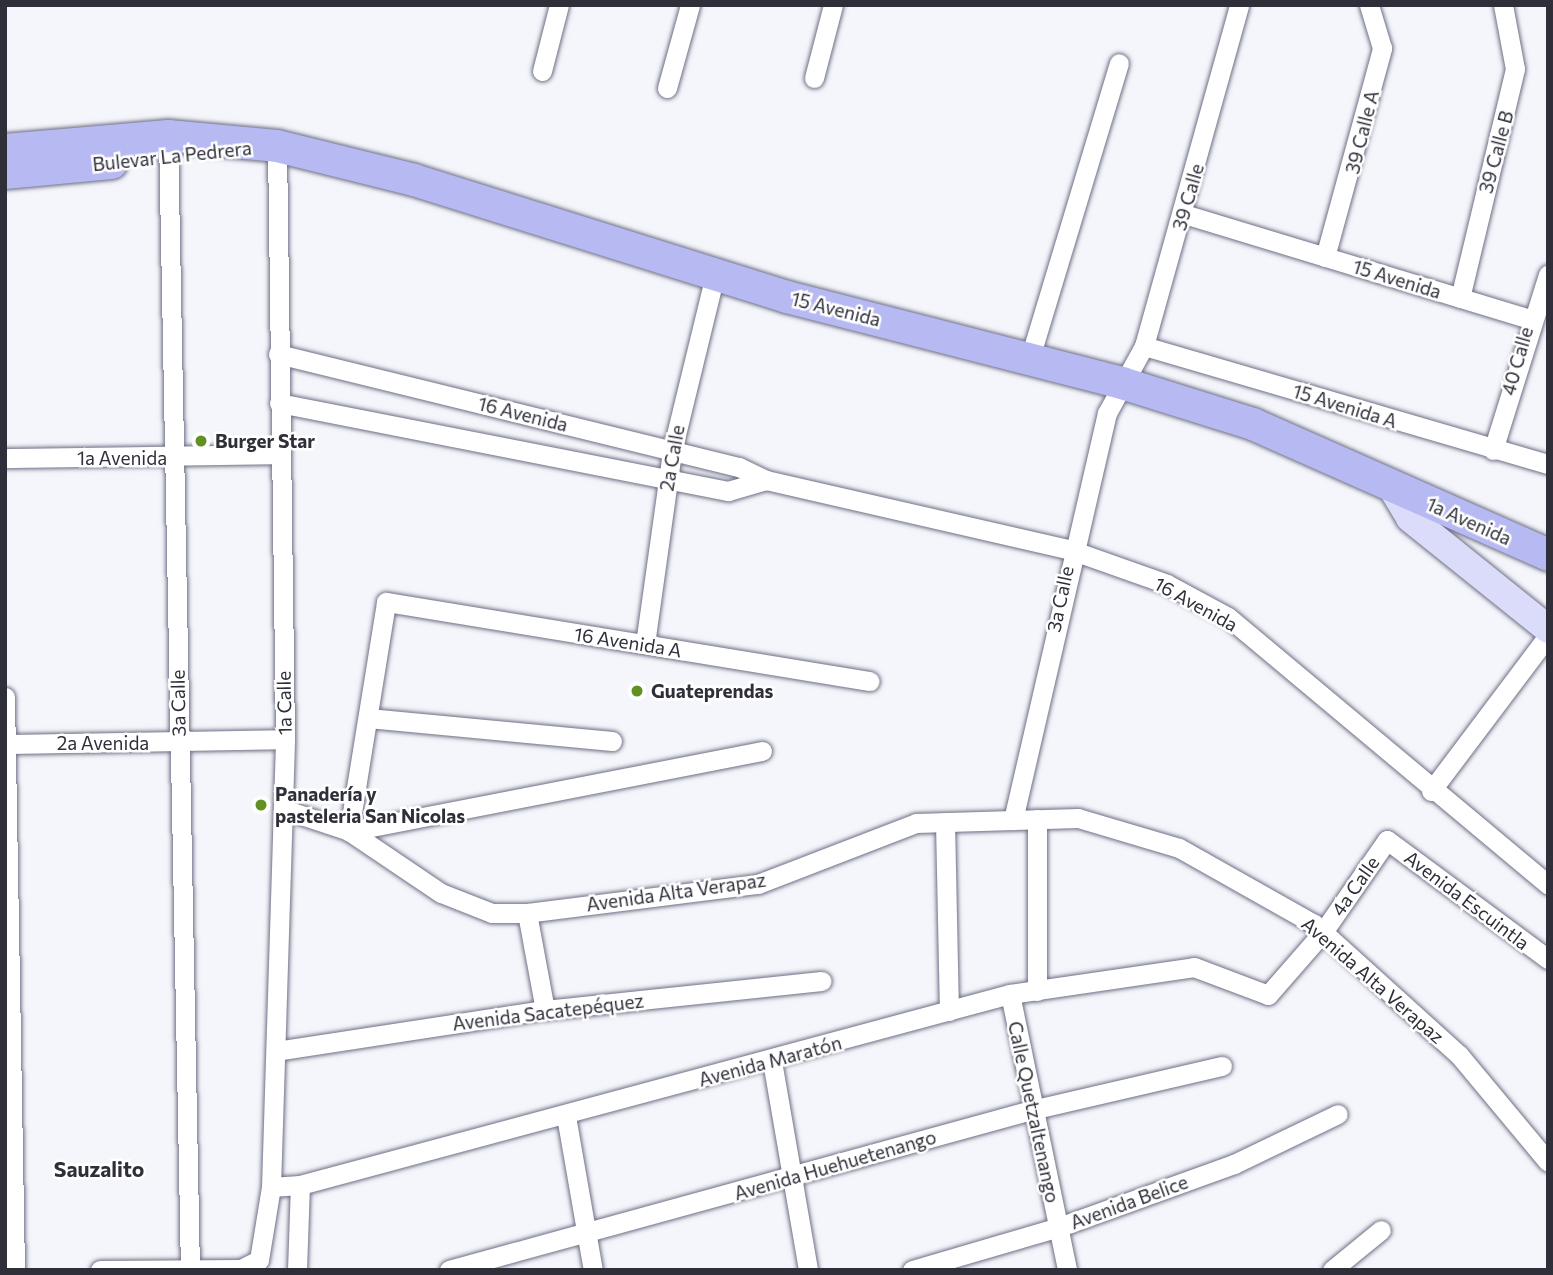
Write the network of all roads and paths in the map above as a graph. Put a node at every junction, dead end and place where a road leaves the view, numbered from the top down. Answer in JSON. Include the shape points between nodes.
{"nodes":[{"id":1,"x":559,"y":5,"type":"edge"},
{"id":2,"x":690,"y":5,"type":"edge"},
{"id":3,"x":833,"y":5,"type":"edge"},
{"id":4,"x":1239,"y":5,"type":"edge"},
{"id":5,"x":1369,"y":5,"type":"edge"},
{"id":6,"x":1503,"y":5,"type":"edge"},
{"id":7,"x":1119,"y":63,"type":"dead end"},
{"id":8,"x":542,"y":71,"type":"dead end"},
{"id":9,"x":814,"y":78,"type":"dead end"},
{"id":10,"x":667,"y":88,"type":"dead end"},
{"id":11,"x":168,"y":146,"type":"junction"},
{"id":12,"x":277,"y":146,"type":"junction"},
{"id":13,"x":5,"y":150,"type":"edge"},
{"id":14,"x":5,"y":173,"type":"edge"},
{"id":15,"x":1184,"y":214,"type":"junction"},
{"id":16,"x":1325,"y":257,"type":"junction"},
{"id":17,"x":1548,"y":274,"type":"edge"},
{"id":18,"x":715,"y":275,"type":"junction"},
{"id":19,"x":1460,"y":298,"type":"junction"},
{"id":20,"x":1529,"y":319,"type":"junction"},
{"id":21,"x":1143,"y":346,"type":"junction"},
{"id":22,"x":278,"y":354,"type":"junction"},
{"id":23,"x":1029,"y":361,"type":"junction"},
{"id":24,"x":1122,"y":383,"type":"junction"},
{"id":25,"x":279,"y":403,"type":"junction"},
{"id":26,"x":1493,"y":450,"type":"junction"},
{"id":27,"x":671,"y":451,"type":"junction"},
{"id":28,"x":280,"y":454,"type":"junction"},
{"id":29,"x":176,"y":457,"type":"junction"},
{"id":30,"x":5,"y":458,"type":"edge"},
{"id":31,"x":1548,"y":464,"type":"edge"},
{"id":32,"x":668,"y":479,"type":"junction"},
{"id":33,"x":765,"y":481,"type":"junction"},
{"id":34,"x":1391,"y":486,"type":"junction"},
{"id":35,"x":1071,"y":550,"type":"junction"},
{"id":36,"x":1548,"y":555,"type":"edge"},
{"id":37,"x":1548,"y":629,"type":"edge"},
{"id":38,"x":1548,"y":636,"type":"edge"},
{"id":39,"x":645,"y":644,"type":"junction"},
{"id":40,"x":1548,"y":654,"type":"edge"},
{"id":41,"x":870,"y":681,"type":"dead end"},
{"id":42,"x":5,"y":698,"type":"edge"},
{"id":43,"x":368,"y":718,"type":"junction"},
{"id":44,"x":285,"y":738,"type":"junction"},
{"id":45,"x":612,"y":741,"type":"dead end"},
{"id":46,"x":178,"y":743,"type":"junction"},
{"id":47,"x":7,"y":744,"type":"edge"},
{"id":48,"x":762,"y":751,"type":"dead end"},
{"id":49,"x":1436,"y":795,"type":"junction"},
{"id":50,"x":283,"y":809,"type":"junction"},
{"id":51,"x":1037,"y":819,"type":"junction"},
{"id":52,"x":1013,"y":820,"type":"junction"},
{"id":53,"x":945,"y":822,"type":"junction"},
{"id":54,"x":349,"y":831,"type":"junction"},
{"id":55,"x":1387,"y":840,"type":"joint"},
{"id":56,"x":1548,"y":885,"type":"edge"},
{"id":57,"x":527,"y":913,"type":"junction"},
{"id":58,"x":1323,"y":932,"type":"junction"},
{"id":59,"x":1548,"y":959,"type":"edge"},
{"id":60,"x":821,"y":981,"type":"dead end"},
{"id":61,"x":1037,"y":991,"type":"junction"},
{"id":62,"x":1010,"y":994,"type":"junction"},
{"id":63,"x":1268,"y":995,"type":"joint"},
{"id":64,"x":545,"y":1010,"type":"junction"},
{"id":65,"x":949,"y":1011,"type":"junction"},
{"id":66,"x":276,"y":1051,"type":"junction"},
{"id":67,"x":772,"y":1061,"type":"junction"},
{"id":68,"x":1222,"y":1066,"type":"dead end"},
{"id":69,"x":1031,"y":1110,"type":"junction"},
{"id":70,"x":1338,"y":1114,"type":"dead end"},
{"id":71,"x":566,"y":1116,"type":"junction"},
{"id":72,"x":1548,"y":1162,"type":"edge"},
{"id":73,"x":792,"y":1176,"type":"junction"},
{"id":74,"x":300,"y":1185,"type":"junction"},
{"id":75,"x":271,"y":1186,"type":"junction"},
{"id":76,"x":1059,"y":1227,"type":"junction"},
{"id":77,"x":1381,"y":1230,"type":"dead end"},
{"id":78,"x":587,"y":1234,"type":"junction"},
{"id":79,"x":190,"y":1269,"type":"edge"},
{"id":80,"x":15,"y":1270,"type":"edge"},
{"id":81,"x":100,"y":1270,"type":"edge"},
{"id":82,"x":297,"y":1270,"type":"edge"},
{"id":83,"x":449,"y":1270,"type":"edge"},
{"id":84,"x":593,"y":1270,"type":"edge"},
{"id":85,"x":808,"y":1270,"type":"edge"},
{"id":86,"x":912,"y":1270,"type":"edge"},
{"id":87,"x":1067,"y":1270,"type":"edge"},
{"id":88,"x":1332,"y":1270,"type":"edge"}],
"edges":[{"from":1,"to":8,"type":"street"},
{"from":2,"to":10,"type":"street"},
{"from":3,"to":9,"type":"street"},
{"from":4,"to":15,"type":"street","name":"39 Calle"},
{"from":5,"to":16,"type":"street","name":"39 Calle A","via":[[1382,48]]},
{"from":6,"to":19,"type":"street","name":"39 Calle B","via":[[1515,69]]},
{"from":7,"to":23,"type":"street"},
{"from":11,"to":12,"type":"main road","name":"Bulevar La Pedrera"},
{"from":11,"to":13,"type":"main road","name":"Bulevar La Pedrera"},
{"from":11,"to":14,"type":"main road","name":"Bulevar La Pedrera"},
{"from":11,"to":29,"type":"street","name":"3a Calle"},
{"from":12,"to":18,"type":"main road","name":"15 Avenida","via":[[527,213]]},
{"from":12,"to":22,"type":"street","name":"1a Calle"},
{"from":15,"to":16,"type":"street","name":"15 Avenida"},
{"from":15,"to":21,"type":"street","name":"39 Calle"},
{"from":16,"to":19,"type":"street","name":"15 Avenida"},
{"from":17,"to":20,"type":"street","name":"40 Calle"},
{"from":18,"to":23,"type":"main road","name":"15 Avenida"},
{"from":18,"to":27,"type":"street","name":"2a Calle"},
{"from":19,"to":20,"type":"street","name":"15 Avenida"},
{"from":20,"to":26,"type":"street","name":"40 Calle"},
{"from":21,"to":24,"type":"street","name":"39 Calle"},
{"from":21,"to":26,"type":"street","name":"15 Avenida A"},
{"from":22,"to":25,"type":"street","name":"1a Calle"},
{"from":22,"to":27,"type":"street","name":"16 Avenida"},
{"from":23,"to":24,"type":"main road","name":"15 Avenida"},
{"from":24,"to":34,"type":"main road","name":"15 Avenida","via":[[1253,424]]},
{"from":24,"to":35,"type":"street","name":"3a Calle","via":[[1107,413]]},
{"from":25,"to":28,"type":"street","name":"1a Calle"},
{"from":25,"to":32,"type":"street","name":"16 Avenida"},
{"from":26,"to":31,"type":"street","name":"15 Avenida A"},
{"from":27,"to":32,"type":"street","name":"2a Calle"},
{"from":27,"to":33,"type":"street","name":"16 Avenida","via":[[739,467]]},
{"from":28,"to":29,"type":"street","name":"1a Avenida"},
{"from":28,"to":44,"type":"street","name":"1a Calle"},
{"from":29,"to":30,"type":"street","name":"1a Avenida"},
{"from":29,"to":46,"type":"street","name":"3a Calle"},
{"from":32,"to":33,"type":"street","name":"16 Avenida","via":[[728,491]]},
{"from":32,"to":39,"type":"street","name":"2a Calle"},
{"from":33,"to":35,"type":"street","name":"16 Avenida"},
{"from":34,"to":36,"type":"main road","name":"1a Avenida"},
{"from":34,"to":37,"type":"street","via":[[1410,518]]},
{"from":35,"to":49,"type":"street","name":"16 Avenida","via":[[1167,584],[1227,617]]},
{"from":35,"to":52,"type":"street","name":"3a Calle"},
{"from":38,"to":49,"type":"street"},
{"from":39,"to":41,"type":"street","name":"16 Avenida A"},
{"from":39,"to":43,"type":"street","name":"16 Avenida A","via":[[386,602]]},
{"from":40,"to":49,"type":"street"},
{"from":42,"to":47,"type":"street"},
{"from":43,"to":45,"type":"street"},
{"from":43,"to":54,"type":"street"},
{"from":44,"to":46,"type":"street","name":"2a Avenida"},
{"from":44,"to":50,"type":"street","name":"1a Calle"},
{"from":46,"to":47,"type":"street","name":"2a Avenida"},
{"from":46,"to":79,"type":"street","name":"3a Calle"},
{"from":47,"to":80,"type":"street"},
{"from":48,"to":54,"type":"street"},
{"from":49,"to":56,"type":"street","name":"16 Avenida"},
{"from":50,"to":54,"type":"street","name":"Avenida Alta Verapaz"},
{"from":50,"to":66,"type":"street","name":"1a Calle"},
{"from":51,"to":52,"type":"street","name":"Avenida Alta Verapaz"},
{"from":51,"to":58,"type":"street","name":"Avenida Alta Verapaz","via":[[1078,818],[1179,848]]},
{"from":51,"to":61,"type":"street"},
{"from":52,"to":53,"type":"street","name":"Avenida Alta Verapaz"},
{"from":53,"to":57,"type":"street","name":"Avenida Alta Verapaz","via":[[916,823],[758,884]]},
{"from":53,"to":65,"type":"street"},
{"from":54,"to":57,"type":"street","name":"Avenida Alta Verapaz","via":[[441,893],[492,912]]},
{"from":55,"to":58,"type":"street","name":"4a Calle"},
{"from":55,"to":59,"type":"street","name":"Avenida Escuintla"},
{"from":57,"to":64,"type":"street"},
{"from":58,"to":63,"type":"street","name":"4a Calle"},
{"from":58,"to":72,"type":"street","name":"Avenida Alta Verapaz","via":[[1459,1055]]},
{"from":60,"to":64,"type":"street","name":"Avenida Sacatepéquez"},
{"from":61,"to":62,"type":"street","name":"Avenida Maratón"},
{"from":61,"to":63,"type":"street","name":"Avenida Maratón","via":[[1194,967]]},
{"from":62,"to":65,"type":"street","name":"Avenida Maratón"},
{"from":62,"to":69,"type":"street","name":"Calle Quetzaltenango"},
{"from":64,"to":66,"type":"street","name":"Avenida Sacatepéquez"},
{"from":65,"to":67,"type":"street","name":"Avenida Maratón"},
{"from":66,"to":75,"type":"street","name":"1a Calle"},
{"from":67,"to":71,"type":"street","name":"Avenida Maratón"},
{"from":67,"to":73,"type":"street"},
{"from":68,"to":69,"type":"street","name":"Avenida Huehuetenango"},
{"from":69,"to":73,"type":"street","name":"Avenida Huehuetenango"},
{"from":69,"to":76,"type":"street","name":"Calle Quetzaltenango"},
{"from":70,"to":76,"type":"street","name":"Avenida Belice","via":[[1234,1164]]},
{"from":71,"to":74,"type":"street","name":"Avenida Maratón"},
{"from":71,"to":78,"type":"street"},
{"from":73,"to":78,"type":"street","name":"Avenida Huehuetenango"},
{"from":73,"to":85,"type":"street"},
{"from":74,"to":75,"type":"street","name":"Avenida Maratón"},
{"from":74,"to":82,"type":"street"},
{"from":75,"to":79,"type":"street","name":"1a Calle","via":[[259,1260],[241,1269]]},
{"from":76,"to":86,"type":"street","name":"Avenida Belice"},
{"from":76,"to":87,"type":"street","name":"Calle Quetzaltenango"},
{"from":77,"to":88,"type":"street"},
{"from":78,"to":83,"type":"street","name":"Avenida Huehuetenango"},
{"from":78,"to":84,"type":"street"},
{"from":79,"to":81,"type":"street"}]}
